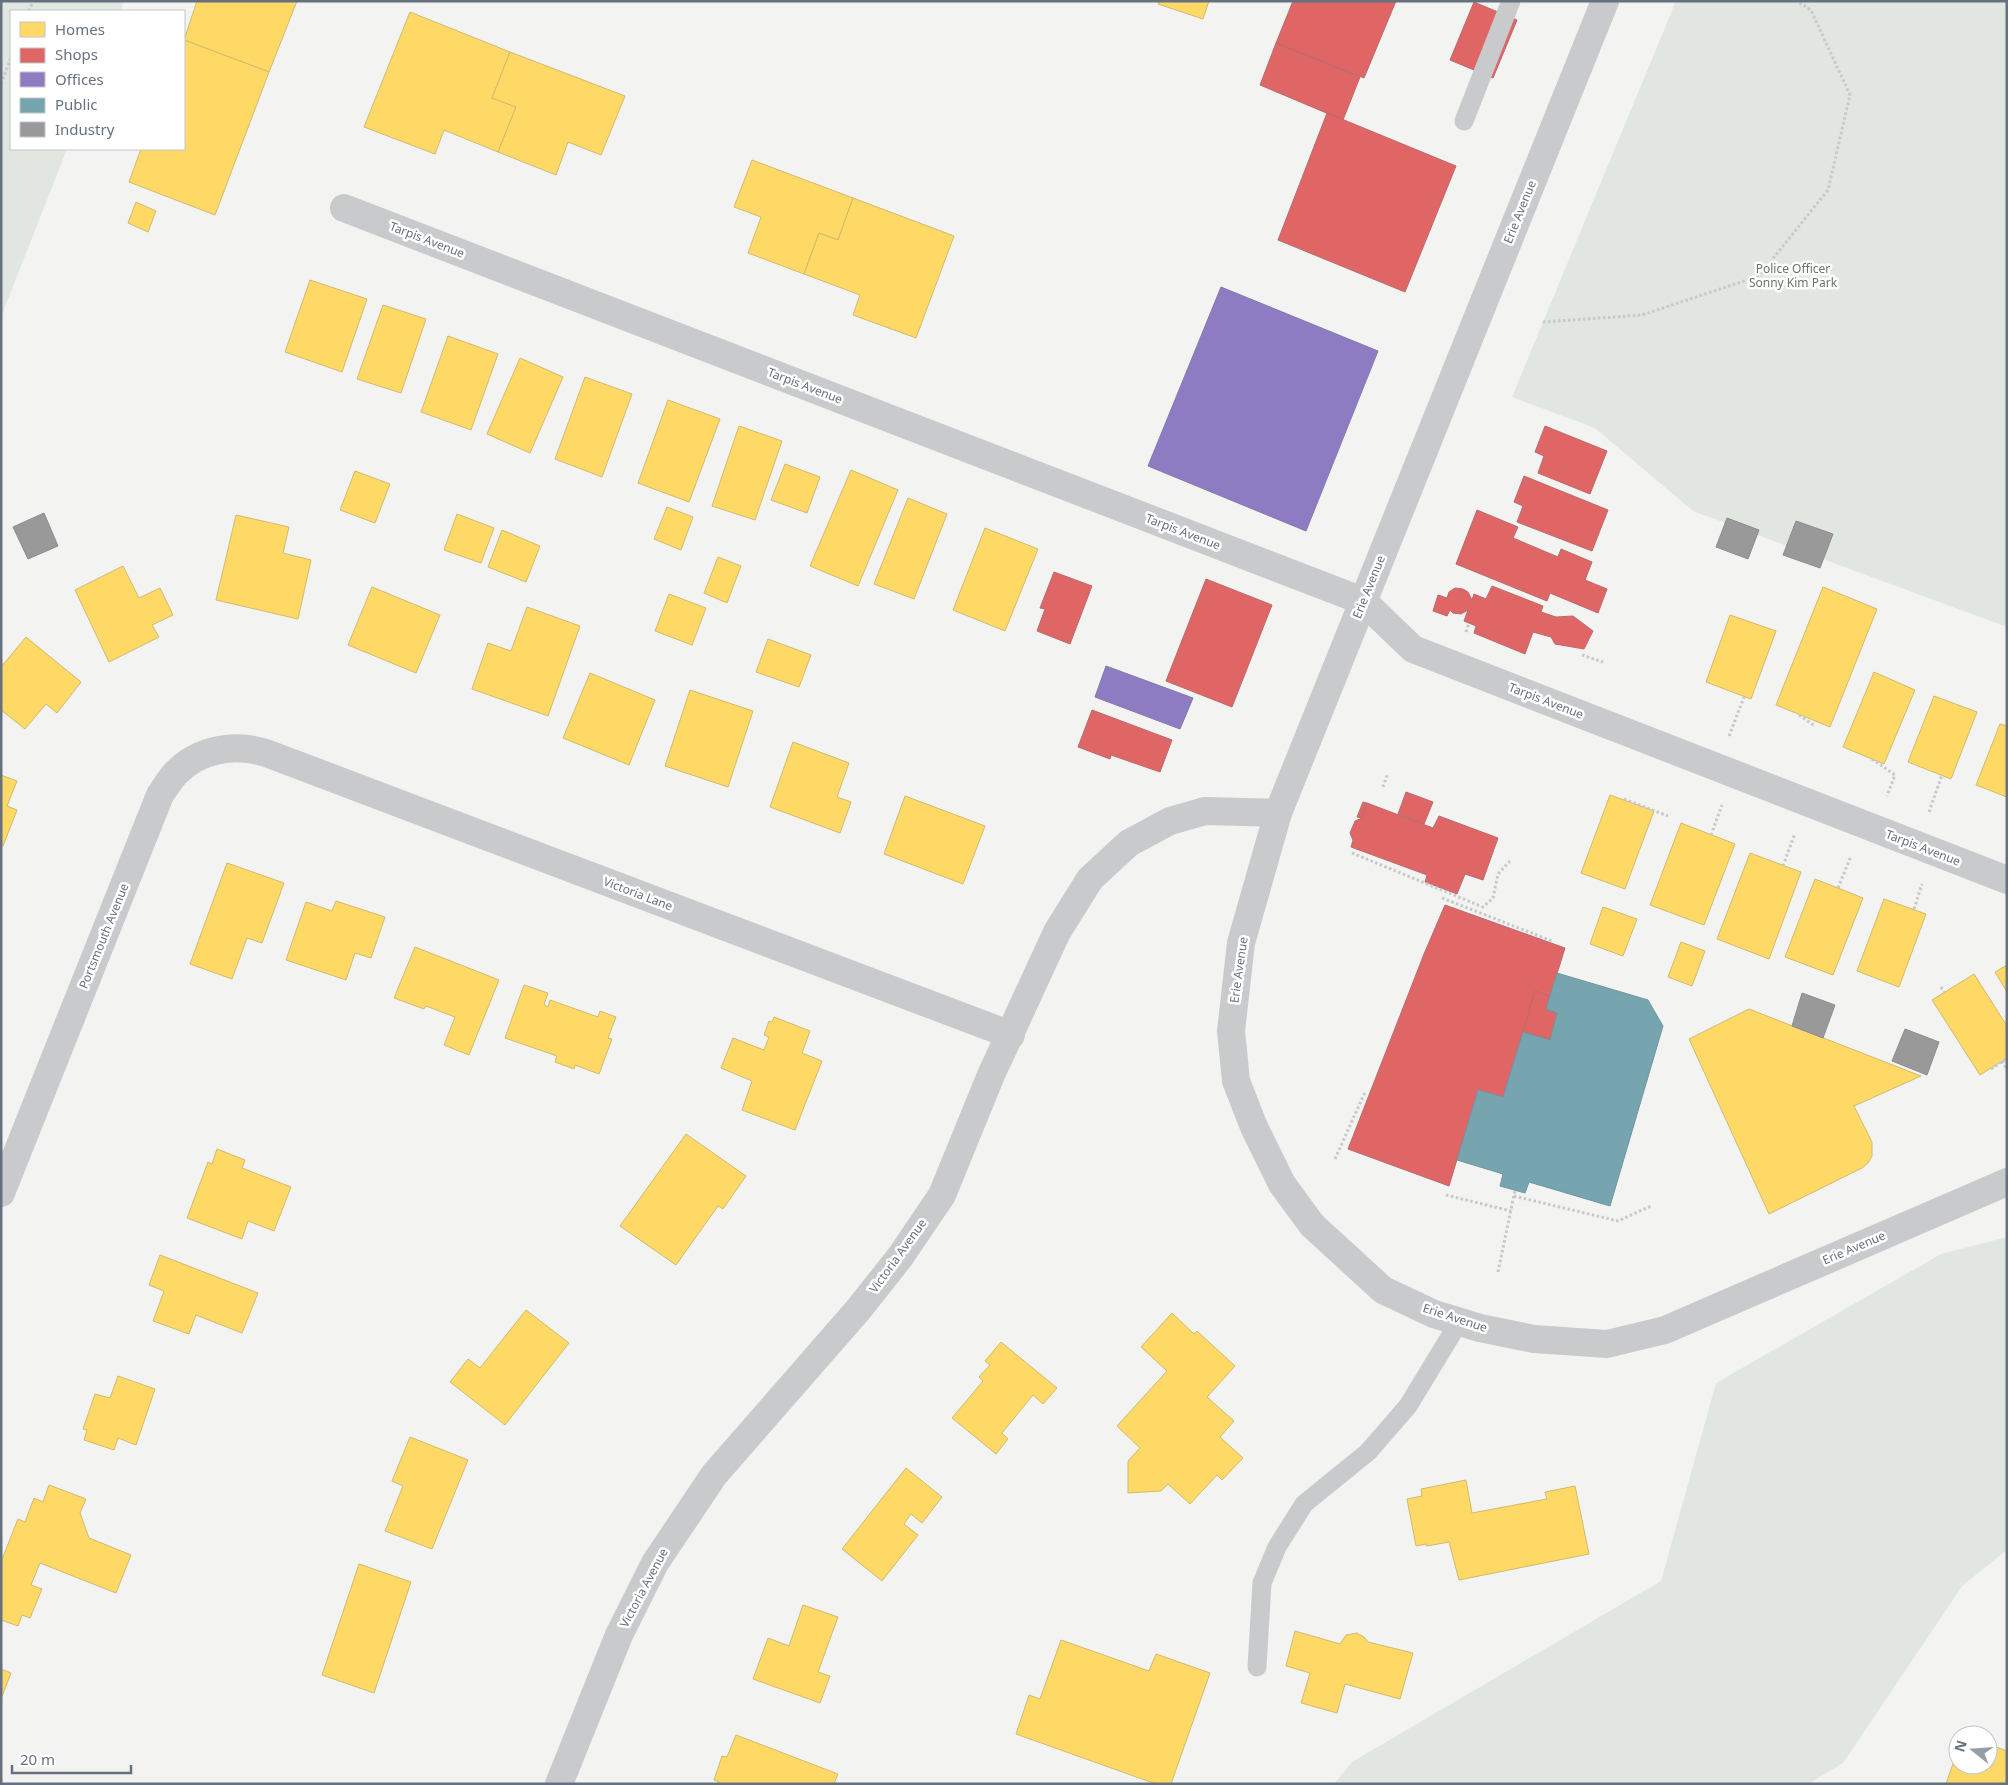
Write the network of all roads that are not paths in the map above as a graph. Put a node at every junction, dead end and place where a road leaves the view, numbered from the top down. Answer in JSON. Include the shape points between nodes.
{"nodes":[{"id":1,"x":1511,"y":1,"type":"edge"},
{"id":2,"x":1605,"y":1,"type":"edge"},
{"id":3,"x":1464,"y":121,"type":"dead end"},
{"id":4,"x":344,"y":208,"type":"dead end"},
{"id":5,"x":1363,"y":602,"type":"junction"},
{"id":6,"x":266,"y":753,"type":"joint"},
{"id":7,"x":1278,"y":813,"type":"junction"},
{"id":8,"x":2007,"y":880,"type":"edge"},
{"id":9,"x":1010,"y":1036,"type":"junction"},
{"id":10,"x":2007,"y":1182,"type":"edge"},
{"id":11,"x":1,"y":1192,"type":"edge"},
{"id":12,"x":1460,"y":1322,"type":"junction"},
{"id":13,"x":1257,"y":1667,"type":"dead end"},
{"id":14,"x":559,"y":1784,"type":"edge"}],
"edges":[{"from":1,"to":3,"type":"lane"},
{"from":2,"to":5,"type":"street","name":"Erie Avenue"},
{"from":4,"to":5,"type":"street","name":"Tarpis Avenue"},
{"from":5,"to":7,"type":"street","name":"Erie Avenue"},
{"from":5,"to":8,"type":"street","name":"Tarpis Avenue","via":[[1413,649]]},
{"from":6,"to":9,"type":"street","name":"Victoria Lane"},
{"from":6,"to":11,"type":"street","name":"Portsmouth Avenue","via":[[224,748],[199,756],[176,772],[160,795]]},
{"from":7,"to":9,"type":"street","name":"Victoria Avenue","via":[[1205,811],[1170,821],[1129,843],[1090,879],[1057,932]]},
{"from":7,"to":12,"type":"street","name":"Erie Avenue","via":[[1241,942],[1231,1031],[1236,1081],[1282,1184],[1312,1225],[1383,1290],[1434,1314]]},
{"from":9,"to":14,"type":"street","name":"Victoria Avenue","via":[[937,1203],[858,1310],[714,1475],[655,1563],[619,1635]]},
{"from":10,"to":12,"type":"street","name":"Erie Avenue","via":[[1665,1330],[1607,1344],[1534,1339]]},
{"from":12,"to":13,"type":"lane","via":[[1408,1406],[1368,1452],[1304,1504],[1277,1547],[1262,1583]]}]}
